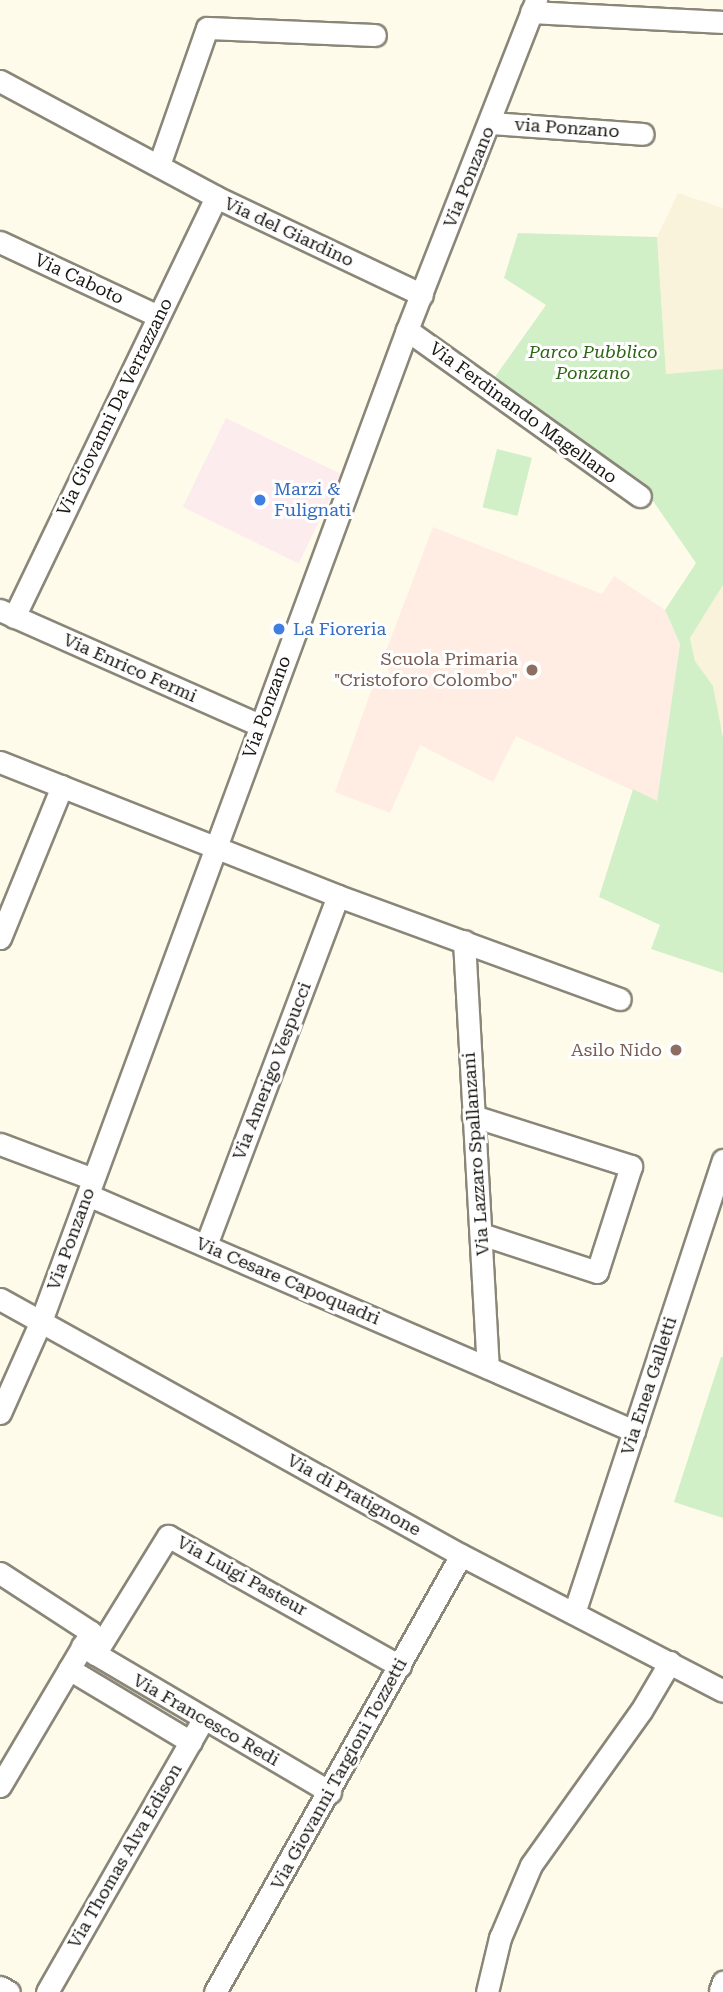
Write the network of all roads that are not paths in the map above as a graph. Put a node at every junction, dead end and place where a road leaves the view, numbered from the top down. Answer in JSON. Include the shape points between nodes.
{"nodes":[{"id":1,"x":533,"y":6,"type":"edge"},
{"id":2,"x":675,"y":10,"type":"edge"},
{"id":3,"x":723,"y":22,"type":"edge"},
{"id":4,"x":375,"y":35,"type":"dead end"},
{"id":5,"x":0,"y":81,"type":"edge"},
{"id":6,"x":491,"y":122,"type":"junction"},
{"id":7,"x":643,"y":134,"type":"dead end"},
{"id":8,"x":159,"y":165,"type":"junction"},
{"id":9,"x":216,"y":197,"type":"junction"},
{"id":10,"x":0,"y":242,"type":"edge"},
{"id":11,"x":422,"y":295,"type":"junction"},
{"id":12,"x":159,"y":316,"type":"junction"},
{"id":13,"x":407,"y":330,"type":"junction"},
{"id":14,"x":640,"y":496,"type":"dead end"},
{"id":15,"x":7,"y":613,"type":"edge"},
{"id":16,"x":260,"y":725,"type":"junction"},
{"id":17,"x":0,"y":762,"type":"edge"},
{"id":18,"x":62,"y":786,"type":"junction"},
{"id":19,"x":216,"y":848,"type":"junction"},
{"id":20,"x":338,"y":896,"type":"junction"},
{"id":21,"x":0,"y":938,"type":"edge"},
{"id":22,"x":464,"y":942,"type":"junction"},
{"id":23,"x":620,"y":999,"type":"dead end"},
{"id":24,"x":473,"y":1116,"type":"junction"},
{"id":25,"x":0,"y":1144,"type":"edge"},
{"id":26,"x":723,"y":1160,"type":"edge"},
{"id":27,"x":90,"y":1187,"type":"junction"},
{"id":28,"x":481,"y":1234,"type":"junction"},
{"id":29,"x":206,"y":1245,"type":"junction"},
{"id":30,"x":0,"y":1299,"type":"edge"},
{"id":31,"x":41,"y":1321,"type":"junction"},
{"id":32,"x":488,"y":1367,"type":"junction"},
{"id":33,"x":0,"y":1413,"type":"edge"},
{"id":34,"x":634,"y":1432,"type":"junction"},
{"id":35,"x":461,"y":1555,"type":"junction"},
{"id":36,"x":0,"y":1573,"type":"edge"},
{"id":37,"x":574,"y":1613,"type":"junction"},
{"id":38,"x":89,"y":1644,"type":"junction"},
{"id":39,"x":670,"y":1662,"type":"junction"},
{"id":40,"x":400,"y":1666,"type":"junction"},
{"id":41,"x":69,"y":1669,"type":"junction"},
{"id":42,"x":723,"y":1691,"type":"edge"},
{"id":43,"x":203,"y":1720,"type":"junction"},
{"id":44,"x":191,"y":1742,"type":"junction"},
{"id":45,"x":0,"y":1786,"type":"edge"},
{"id":46,"x":330,"y":1792,"type":"junction"},
{"id":47,"x":0,"y":1987,"type":"edge"},
{"id":48,"x":9,"y":1992,"type":"edge"},
{"id":49,"x":47,"y":1992,"type":"edge"},
{"id":50,"x":215,"y":1992,"type":"edge"},
{"id":51,"x":487,"y":1992,"type":"edge"}],
"edges":[{"from":1,"to":2,"type":"street"},
{"from":1,"to":6,"type":"street","name":"Via Ponzano"},
{"from":2,"to":3,"type":"street"},
{"from":4,"to":8,"type":"street","via":[[207,28]]},
{"from":5,"to":8,"type":"street","name":"Via del Giardino"},
{"from":6,"to":7,"type":"street","name":"via Ponzano"},
{"from":6,"to":11,"type":"street","name":"Via Ponzano"},
{"from":8,"to":9,"type":"street","name":"Via del Giardino"},
{"from":9,"to":11,"type":"street","name":"Via del Giardino"},
{"from":9,"to":12,"type":"street","name":"Via Giovanni Da Verrazzano"},
{"from":10,"to":12,"type":"street","name":"Via Caboto"},
{"from":11,"to":13,"type":"street","name":"Via Ponzano"},
{"from":12,"to":15,"type":"street","name":"Via Giovanni Da Verrazzano"},
{"from":13,"to":14,"type":"street","name":"Via Ferdinando Magellano"},
{"from":13,"to":16,"type":"street","name":"Via Ponzano"},
{"from":15,"to":16,"type":"street","name":"Via Enrico Fermi"},
{"from":16,"to":19,"type":"street","name":"Via Ponzano"},
{"from":17,"to":18,"type":"street"},
{"from":18,"to":19,"type":"street"},
{"from":18,"to":21,"type":"street"},
{"from":19,"to":20,"type":"street"},
{"from":19,"to":27,"type":"street","name":"Via Ponzano"},
{"from":20,"to":22,"type":"street"},
{"from":20,"to":29,"type":"street","name":"Via Amerigo Vespucci"},
{"from":22,"to":23,"type":"street"},
{"from":22,"to":24,"type":"street","name":"Via Lazzaro Spallanzani"},
{"from":24,"to":28,"type":"street","name":"Via Lazzaro Spallanzani"},
{"from":24,"to":28,"type":"street","via":[[632,1166],[597,1272]]},
{"from":25,"to":27,"type":"street","name":"Via Cesare Capoquadri"},
{"from":26,"to":34,"type":"street","name":"Via Enea Galletti"},
{"from":27,"to":29,"type":"street","name":"Via Cesare Capoquadri"},
{"from":27,"to":31,"type":"street","name":"Via Ponzano"},
{"from":28,"to":32,"type":"street","name":"Via Lazzaro Spallanzani"},
{"from":29,"to":32,"type":"street","name":"Via Cesare Capoquadri"},
{"from":30,"to":31,"type":"street","name":"Via di Pratignone"},
{"from":31,"to":33,"type":"street","name":"Via Ponzano"},
{"from":31,"to":35,"type":"street","name":"Via di Pratignone"},
{"from":32,"to":34,"type":"street","name":"Via Cesare Capoquadri"},
{"from":34,"to":37,"type":"street","name":"Via Enea Galletti"},
{"from":35,"to":37,"type":"street","name":"Via di Pratignone"},
{"from":35,"to":40,"type":"street","name":"Via Giovanni Targioni Tozzetti"},
{"from":36,"to":38,"type":"street","name":"Via Francesco Redi"},
{"from":37,"to":39,"type":"street","name":"Via di Pratignone"},
{"from":38,"to":40,"type":"street","name":"Via Luigi Pasteur","via":[[168,1536]]},
{"from":38,"to":41,"type":"street","name":"Via Luigi Pasteur"},
{"from":38,"to":43,"type":"street","name":"Via Francesco Redi"},
{"from":39,"to":42,"type":"street","name":"Via di Pratignone"},
{"from":39,"to":51,"type":"street","via":[[641,1711],[531,1865],[500,1938]]},
{"from":40,"to":46,"type":"street","name":"Via Giovanni Targioni Tozzetti"},
{"from":41,"to":44,"type":"street","name":"Via Francesco Redi"},
{"from":41,"to":45,"type":"street","name":"Via Luigi Pasteur"},
{"from":43,"to":44,"type":"street","name":"Via Thomas Alva Edison"},
{"from":43,"to":46,"type":"street","name":"Via Francesco Redi"},
{"from":44,"to":49,"type":"street","name":"Via Thomas Alva Edison"},
{"from":46,"to":50,"type":"street","name":"Via Giovanni Targioni Tozzetti"},
{"from":47,"to":48,"type":"street"}]}
